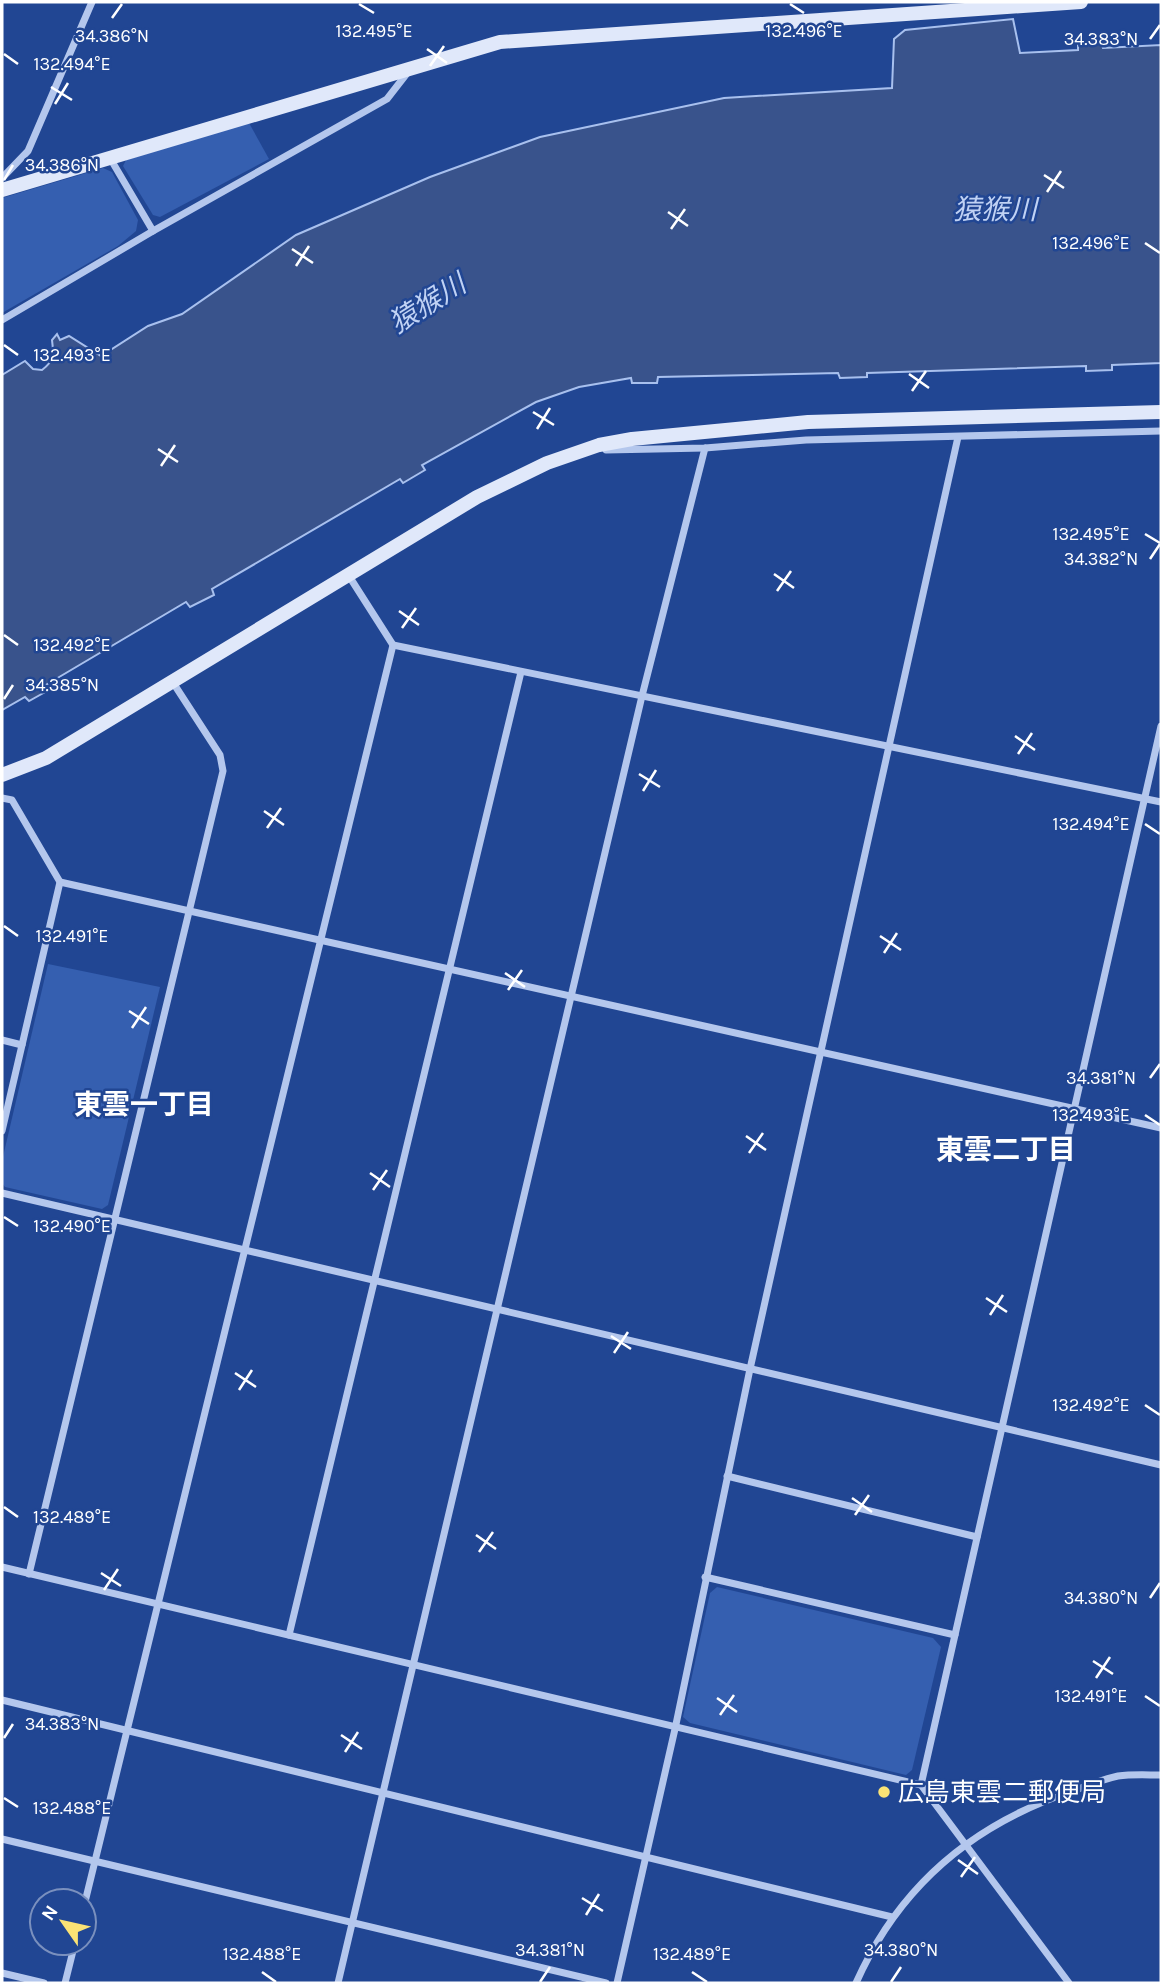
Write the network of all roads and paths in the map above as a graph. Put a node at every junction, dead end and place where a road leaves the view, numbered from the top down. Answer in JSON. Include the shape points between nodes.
{"nodes":[{"id":1,"x":92,"y":2,"type":"edge"},
{"id":2,"x":1081,"y":2,"type":"edge"},
{"id":3,"x":411,"y":69,"type":"junction"},
{"id":4,"x":110,"y":158,"type":"junction"},
{"id":5,"x":2,"y":178,"type":"edge"},
{"id":6,"x":2,"y":190,"type":"edge"},
{"id":7,"x":153,"y":231,"type":"junction"},
{"id":8,"x":2,"y":320,"type":"edge"},
{"id":9,"x":1161,"y":412,"type":"edge"},
{"id":10,"x":1086,"y":414,"type":"junction"},
{"id":11,"x":807,"y":422,"type":"junction"},
{"id":12,"x":1161,"y":431,"type":"edge"},
{"id":13,"x":1085,"y":433,"type":"junction"},
{"id":14,"x":958,"y":437,"type":"junction"},
{"id":15,"x":806,"y":440,"type":"junction"},
{"id":16,"x":599,"y":445,"type":"junction"},
{"id":17,"x":705,"y":448,"type":"junction"},
{"id":18,"x":349,"y":576,"type":"junction"},
{"id":19,"x":393,"y":645,"type":"junction"},
{"id":20,"x":521,"y":672,"type":"junction"},
{"id":21,"x":172,"y":681,"type":"junction"},
{"id":22,"x":642,"y":696,"type":"junction"},
{"id":23,"x":1161,"y":726,"type":"edge"},
{"id":24,"x":891,"y":746,"type":"junction"},
{"id":25,"x":2,"y":775,"type":"edge"},
{"id":26,"x":2,"y":798,"type":"edge"},
{"id":27,"x":1146,"y":799,"type":"junction"},
{"id":28,"x":1161,"y":802,"type":"edge"},
{"id":29,"x":60,"y":881,"type":"junction"},
{"id":30,"x":189,"y":911,"type":"junction"},
{"id":31,"x":320,"y":942,"type":"junction"},
{"id":32,"x":449,"y":970,"type":"junction"},
{"id":33,"x":571,"y":997,"type":"junction"},
{"id":34,"x":2,"y":1040,"type":"edge"},
{"id":35,"x":22,"y":1045,"type":"junction"},
{"id":36,"x":821,"y":1051,"type":"junction"},
{"id":37,"x":1075,"y":1110,"type":"junction"},
{"id":38,"x":1161,"y":1128,"type":"edge"},
{"id":39,"x":2,"y":1131,"type":"edge"},
{"id":40,"x":2,"y":1193,"type":"edge"},
{"id":41,"x":114,"y":1220,"type":"junction"},
{"id":42,"x":244,"y":1250,"type":"junction"},
{"id":43,"x":374,"y":1279,"type":"junction"},
{"id":44,"x":498,"y":1309,"type":"junction"},
{"id":45,"x":750,"y":1369,"type":"junction"},
{"id":46,"x":1002,"y":1428,"type":"junction"},
{"id":47,"x":1161,"y":1465,"type":"edge"},
{"id":48,"x":727,"y":1476,"type":"junction"},
{"id":49,"x":977,"y":1536,"type":"junction"},
{"id":50,"x":2,"y":1567,"type":"edge"},
{"id":51,"x":29,"y":1574,"type":"junction"},
{"id":52,"x":705,"y":1577,"type":"junction"},
{"id":53,"x":159,"y":1605,"type":"junction"},
{"id":54,"x":289,"y":1635,"type":"junction"},
{"id":55,"x":955,"y":1635,"type":"junction"},
{"id":56,"x":413,"y":1665,"type":"junction"},
{"id":57,"x":2,"y":1700,"type":"edge"},
{"id":58,"x":675,"y":1728,"type":"junction"},
{"id":59,"x":128,"y":1730,"type":"junction"},
{"id":60,"x":1161,"y":1775,"type":"edge"},
{"id":61,"x":921,"y":1785,"type":"junction"},
{"id":62,"x":383,"y":1793,"type":"junction"},
{"id":63,"x":2,"y":1839,"type":"edge"},
{"id":64,"x":967,"y":1843,"type":"junction"},
{"id":65,"x":645,"y":1857,"type":"junction"},
{"id":66,"x":95,"y":1862,"type":"junction"},
{"id":67,"x":89,"y":1887,"type":"edge"},
{"id":68,"x":892,"y":1917,"type":"junction"},
{"id":69,"x":352,"y":1923,"type":"junction"},
{"id":70,"x":72,"y":1957,"type":"edge"},
{"id":71,"x":2,"y":1973,"type":"edge"},
{"id":72,"x":44,"y":1983,"type":"edge"},
{"id":73,"x":65,"y":1983,"type":"edge"},
{"id":74,"x":338,"y":1983,"type":"edge"},
{"id":75,"x":606,"y":1983,"type":"edge"},
{"id":76,"x":617,"y":1983,"type":"edge"},
{"id":77,"x":856,"y":1983,"type":"edge"},
{"id":78,"x":1069,"y":1983,"type":"edge"}],
"edges":[{"from":1,"to":5,"type":"street","via":[[28,151]]},
{"from":2,"to":3,"type":"street","via":[[500,42]]},
{"from":3,"to":4,"type":"street"},
{"from":3,"to":7,"type":"street","via":[[387,99]]},
{"from":4,"to":6,"type":"street"},
{"from":4,"to":7,"type":"street"},
{"from":7,"to":8,"type":"street"},
{"from":9,"to":10,"type":"street"},
{"from":10,"to":11,"type":"street"},
{"from":10,"to":13,"type":"street"},
{"from":11,"to":15,"type":"street"},
{"from":11,"to":16,"type":"street"},
{"from":12,"to":13,"type":"street"},
{"from":13,"to":14,"type":"street"},
{"from":14,"to":15,"type":"street"},
{"from":14,"to":24,"type":"street"},
{"from":15,"to":17,"type":"street"},
{"from":16,"to":17,"type":"street","via":[[596,450]]},
{"from":16,"to":18,"type":"street","via":[[547,463],[477,497]]},
{"from":17,"to":22,"type":"street"},
{"from":18,"to":19,"type":"street"},
{"from":18,"to":21,"type":"street"},
{"from":19,"to":20,"type":"street"},
{"from":19,"to":31,"type":"street"},
{"from":20,"to":22,"type":"street"},
{"from":20,"to":32,"type":"street"},
{"from":21,"to":25,"type":"street","via":[[46,758]]},
{"from":21,"to":30,"type":"street","via":[[220,755],[223,771]]},
{"from":22,"to":24,"type":"street"},
{"from":22,"to":33,"type":"street"},
{"from":23,"to":27,"type":"street"},
{"from":24,"to":27,"type":"street"},
{"from":24,"to":36,"type":"street"},
{"from":26,"to":29,"type":"street","via":[[12,800]]},
{"from":27,"to":28,"type":"street"},
{"from":27,"to":37,"type":"street"},
{"from":29,"to":30,"type":"street"},
{"from":29,"to":35,"type":"street"},
{"from":30,"to":31,"type":"street"},
{"from":30,"to":41,"type":"street"},
{"from":31,"to":32,"type":"street"},
{"from":31,"to":42,"type":"street"},
{"from":32,"to":33,"type":"street"},
{"from":32,"to":43,"type":"street"},
{"from":33,"to":36,"type":"street"},
{"from":33,"to":44,"type":"street"},
{"from":34,"to":35,"type":"street"},
{"from":35,"to":39,"type":"street"},
{"from":36,"to":37,"type":"street"},
{"from":36,"to":45,"type":"street"},
{"from":37,"to":38,"type":"street"},
{"from":37,"to":46,"type":"street"},
{"from":40,"to":41,"type":"street"},
{"from":41,"to":42,"type":"street"},
{"from":41,"to":51,"type":"street"},
{"from":42,"to":43,"type":"street"},
{"from":42,"to":53,"type":"street"},
{"from":43,"to":44,"type":"street"},
{"from":43,"to":54,"type":"street"},
{"from":44,"to":45,"type":"street"},
{"from":44,"to":56,"type":"street"},
{"from":45,"to":46,"type":"street"},
{"from":45,"to":48,"type":"street"},
{"from":46,"to":47,"type":"street"},
{"from":46,"to":49,"type":"street"},
{"from":48,"to":49,"type":"street"},
{"from":48,"to":52,"type":"street"},
{"from":49,"to":55,"type":"street"},
{"from":50,"to":51,"type":"street"},
{"from":51,"to":53,"type":"street"},
{"from":52,"to":55,"type":"street"},
{"from":52,"to":58,"type":"street"},
{"from":53,"to":54,"type":"street"},
{"from":53,"to":59,"type":"street"},
{"from":54,"to":56,"type":"street"},
{"from":55,"to":61,"type":"street"},
{"from":56,"to":58,"type":"street"},
{"from":56,"to":62,"type":"street"},
{"from":57,"to":59,"type":"street"},
{"from":58,"to":61,"type":"street"},
{"from":58,"to":65,"type":"street"},
{"from":59,"to":62,"type":"street"},
{"from":59,"to":66,"type":"street"},
{"from":60,"to":64,"type":"street","via":[[1118,1776],[1039,1802]]},
{"from":61,"to":64,"type":"street"},
{"from":62,"to":65,"type":"street"},
{"from":62,"to":69,"type":"street"},
{"from":63,"to":66,"type":"street"},
{"from":64,"to":68,"type":"street","via":[[921,1882]]},
{"from":64,"to":78,"type":"street"},
{"from":65,"to":68,"type":"street"},
{"from":65,"to":76,"type":"street"},
{"from":66,"to":67,"type":"street"},
{"from":66,"to":69,"type":"street"},
{"from":68,"to":77,"type":"street"},
{"from":69,"to":74,"type":"street"},
{"from":69,"to":75,"type":"street"},
{"from":70,"to":73,"type":"street"},
{"from":71,"to":72,"type":"street"}]}
